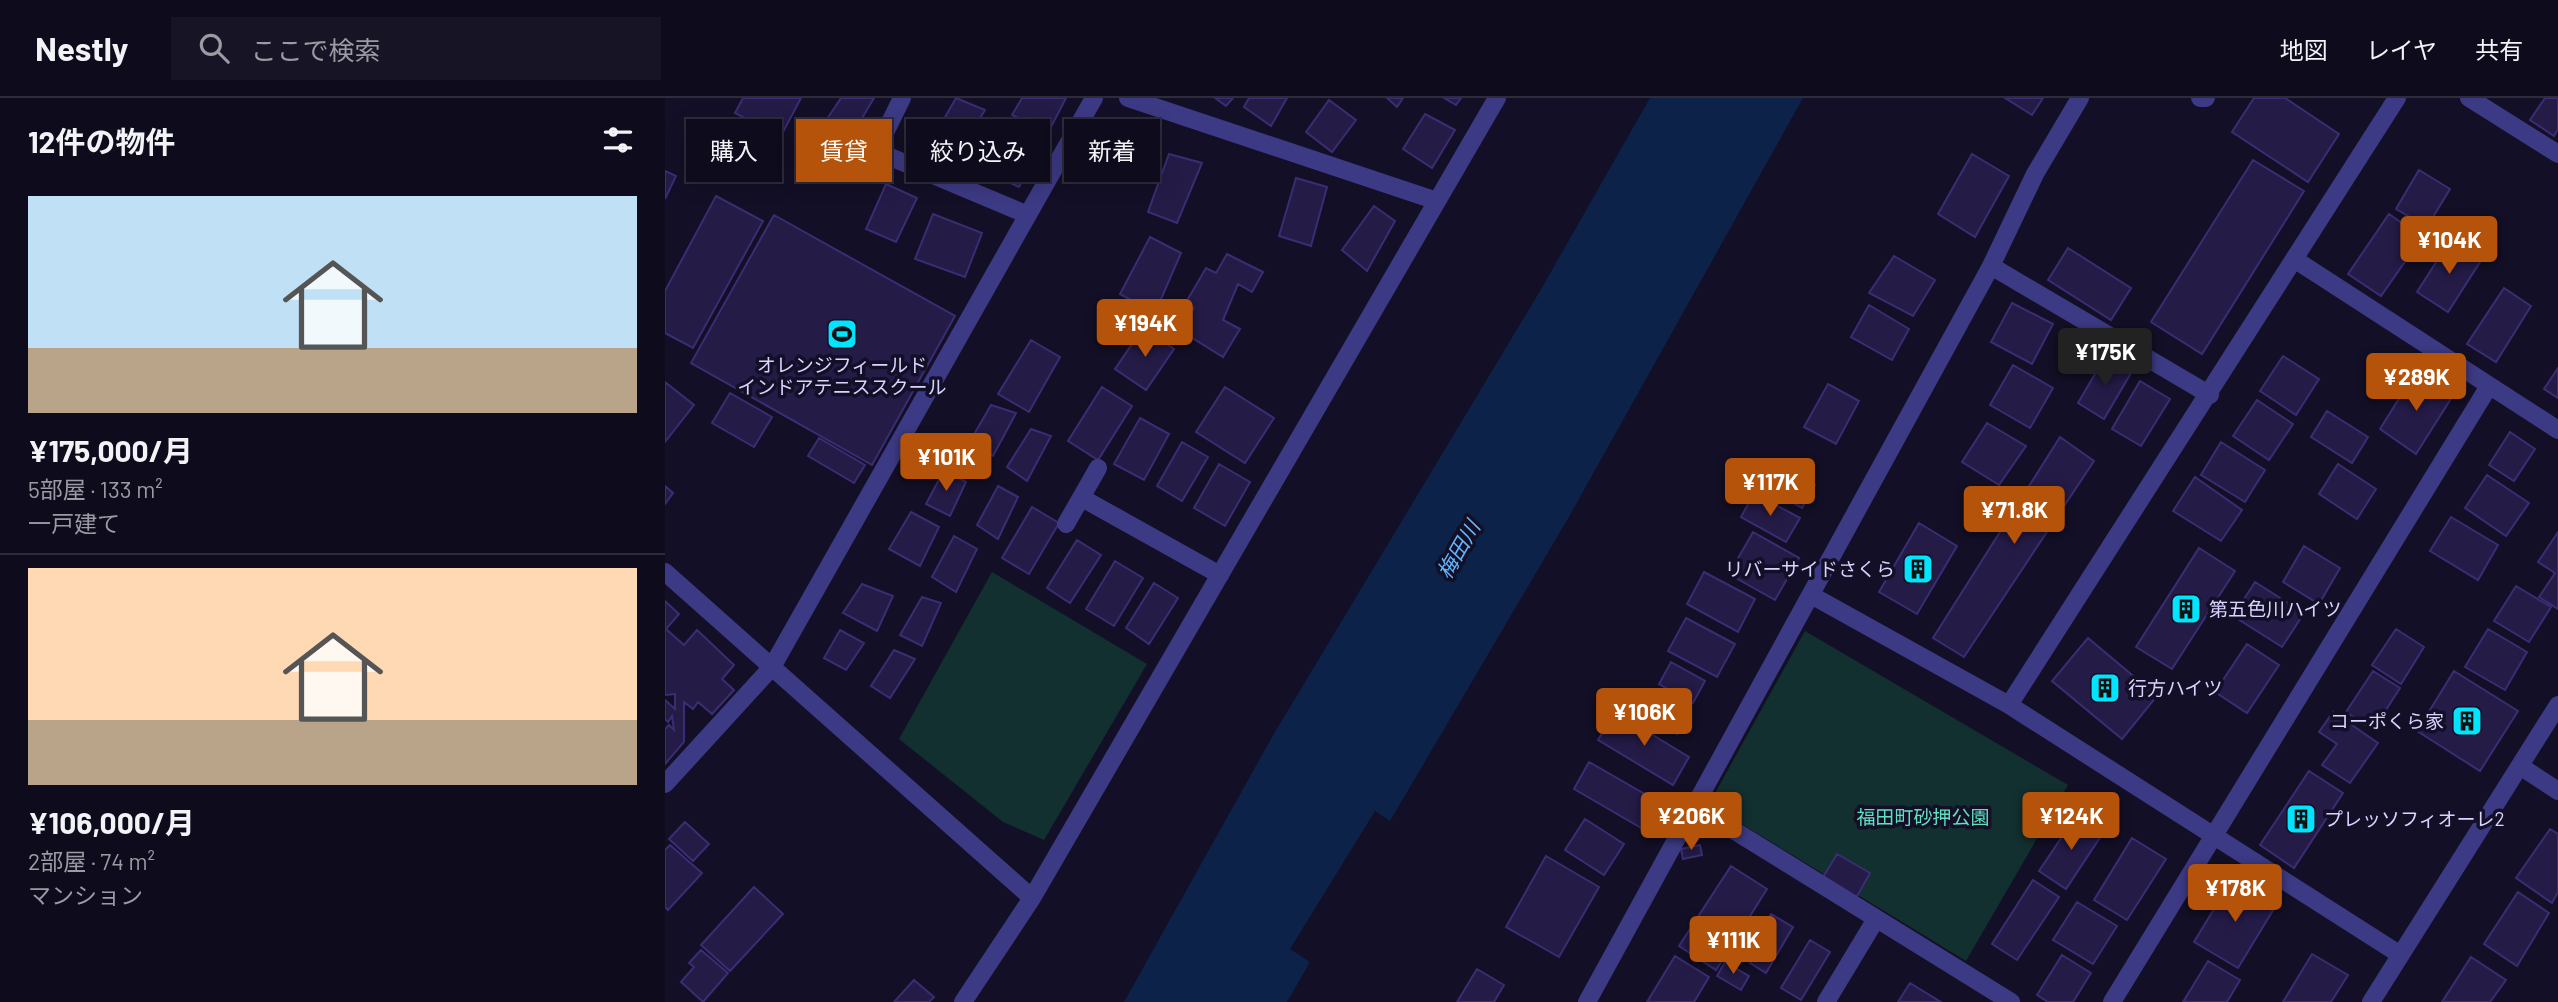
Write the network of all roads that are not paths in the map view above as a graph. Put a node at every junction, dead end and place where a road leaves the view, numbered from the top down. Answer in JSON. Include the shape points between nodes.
{"nodes":[{"id":1,"x":902,"y":98,"type":"edge"},
{"id":2,"x":1094,"y":98,"type":"edge"},
{"id":3,"x":1128,"y":98,"type":"edge"},
{"id":4,"x":1497,"y":98,"type":"edge"},
{"id":5,"x":2080,"y":98,"type":"edge"},
{"id":6,"x":2200,"y":98,"type":"edge"},
{"id":7,"x":2206,"y":98,"type":"edge"},
{"id":8,"x":2397,"y":98,"type":"edge"},
{"id":9,"x":2480,"y":101,"type":"edge"},
{"id":10,"x":2558,"y":154,"type":"edge"},
{"id":11,"x":1437,"y":201,"type":"junction"},
{"id":12,"x":1028,"y":215,"type":"junction"},
{"id":13,"x":2294,"y":259,"type":"junction"},
{"id":14,"x":1991,"y":266,"type":"junction"},
{"id":15,"x":2489,"y":386,"type":"junction"},
{"id":16,"x":2210,"y":395,"type":"junction"},
{"id":17,"x":2558,"y":429,"type":"edge"},
{"id":18,"x":1098,"y":468,"type":"dead end"},
{"id":19,"x":1081,"y":498,"type":"junction"},
{"id":20,"x":1066,"y":524,"type":"dead end"},
{"id":21,"x":665,"y":572,"type":"edge"},
{"id":22,"x":1220,"y":575,"type":"junction"},
{"id":23,"x":1811,"y":595,"type":"junction"},
{"id":24,"x":772,"y":667,"type":"junction"},
{"id":25,"x":2009,"y":705,"type":"junction"},
{"id":26,"x":2558,"y":705,"type":"edge"},
{"id":27,"x":2520,"y":766,"type":"junction"},
{"id":28,"x":665,"y":783,"type":"edge"},
{"id":29,"x":2558,"y":792,"type":"edge"},
{"id":30,"x":1693,"y":806,"type":"junction"},
{"id":31,"x":2212,"y":835,"type":"junction"},
{"id":32,"x":1032,"y":898,"type":"junction"},
{"id":33,"x":1876,"y":919,"type":"junction"},
{"id":34,"x":2399,"y":954,"type":"junction"},
{"id":35,"x":963,"y":1002,"type":"edge"},
{"id":36,"x":1587,"y":1002,"type":"edge"},
{"id":37,"x":1826,"y":1002,"type":"edge"},
{"id":38,"x":2011,"y":1002,"type":"edge"},
{"id":39,"x":2112,"y":1002,"type":"edge"},
{"id":40,"x":2371,"y":1002,"type":"edge"}],
"edges":[{"from":1,"to":12,"type":"street","via":[[876,151]]},
{"from":2,"to":12,"type":"street"},
{"from":3,"to":11,"type":"street"},
{"from":4,"to":11,"type":"street"},
{"from":5,"to":14,"type":"street","via":[[2035,174]]},
{"from":6,"to":7,"type":"street"},
{"from":8,"to":13,"type":"street"},
{"from":9,"to":10,"type":"street"},
{"from":11,"to":22,"type":"street"},
{"from":12,"to":24,"type":"street"},
{"from":13,"to":15,"type":"street"},
{"from":13,"to":16,"type":"street"},
{"from":14,"to":16,"type":"street"},
{"from":14,"to":23,"type":"street"},
{"from":15,"to":17,"type":"street"},
{"from":15,"to":31,"type":"street"},
{"from":16,"to":25,"type":"street"},
{"from":18,"to":19,"type":"street"},
{"from":19,"to":20,"type":"street"},
{"from":19,"to":22,"type":"street"},
{"from":21,"to":24,"type":"street"},
{"from":22,"to":32,"type":"street"},
{"from":23,"to":25,"type":"street"},
{"from":23,"to":30,"type":"street"},
{"from":24,"to":28,"type":"street"},
{"from":24,"to":32,"type":"street"},
{"from":25,"to":31,"type":"street"},
{"from":26,"to":27,"type":"street"},
{"from":27,"to":29,"type":"street"},
{"from":27,"to":34,"type":"street"},
{"from":30,"to":33,"type":"street"},
{"from":30,"to":36,"type":"street"},
{"from":31,"to":34,"type":"street"},
{"from":31,"to":39,"type":"street"},
{"from":32,"to":35,"type":"street"},
{"from":33,"to":37,"type":"street"},
{"from":33,"to":38,"type":"street"},
{"from":34,"to":40,"type":"street"}]}
